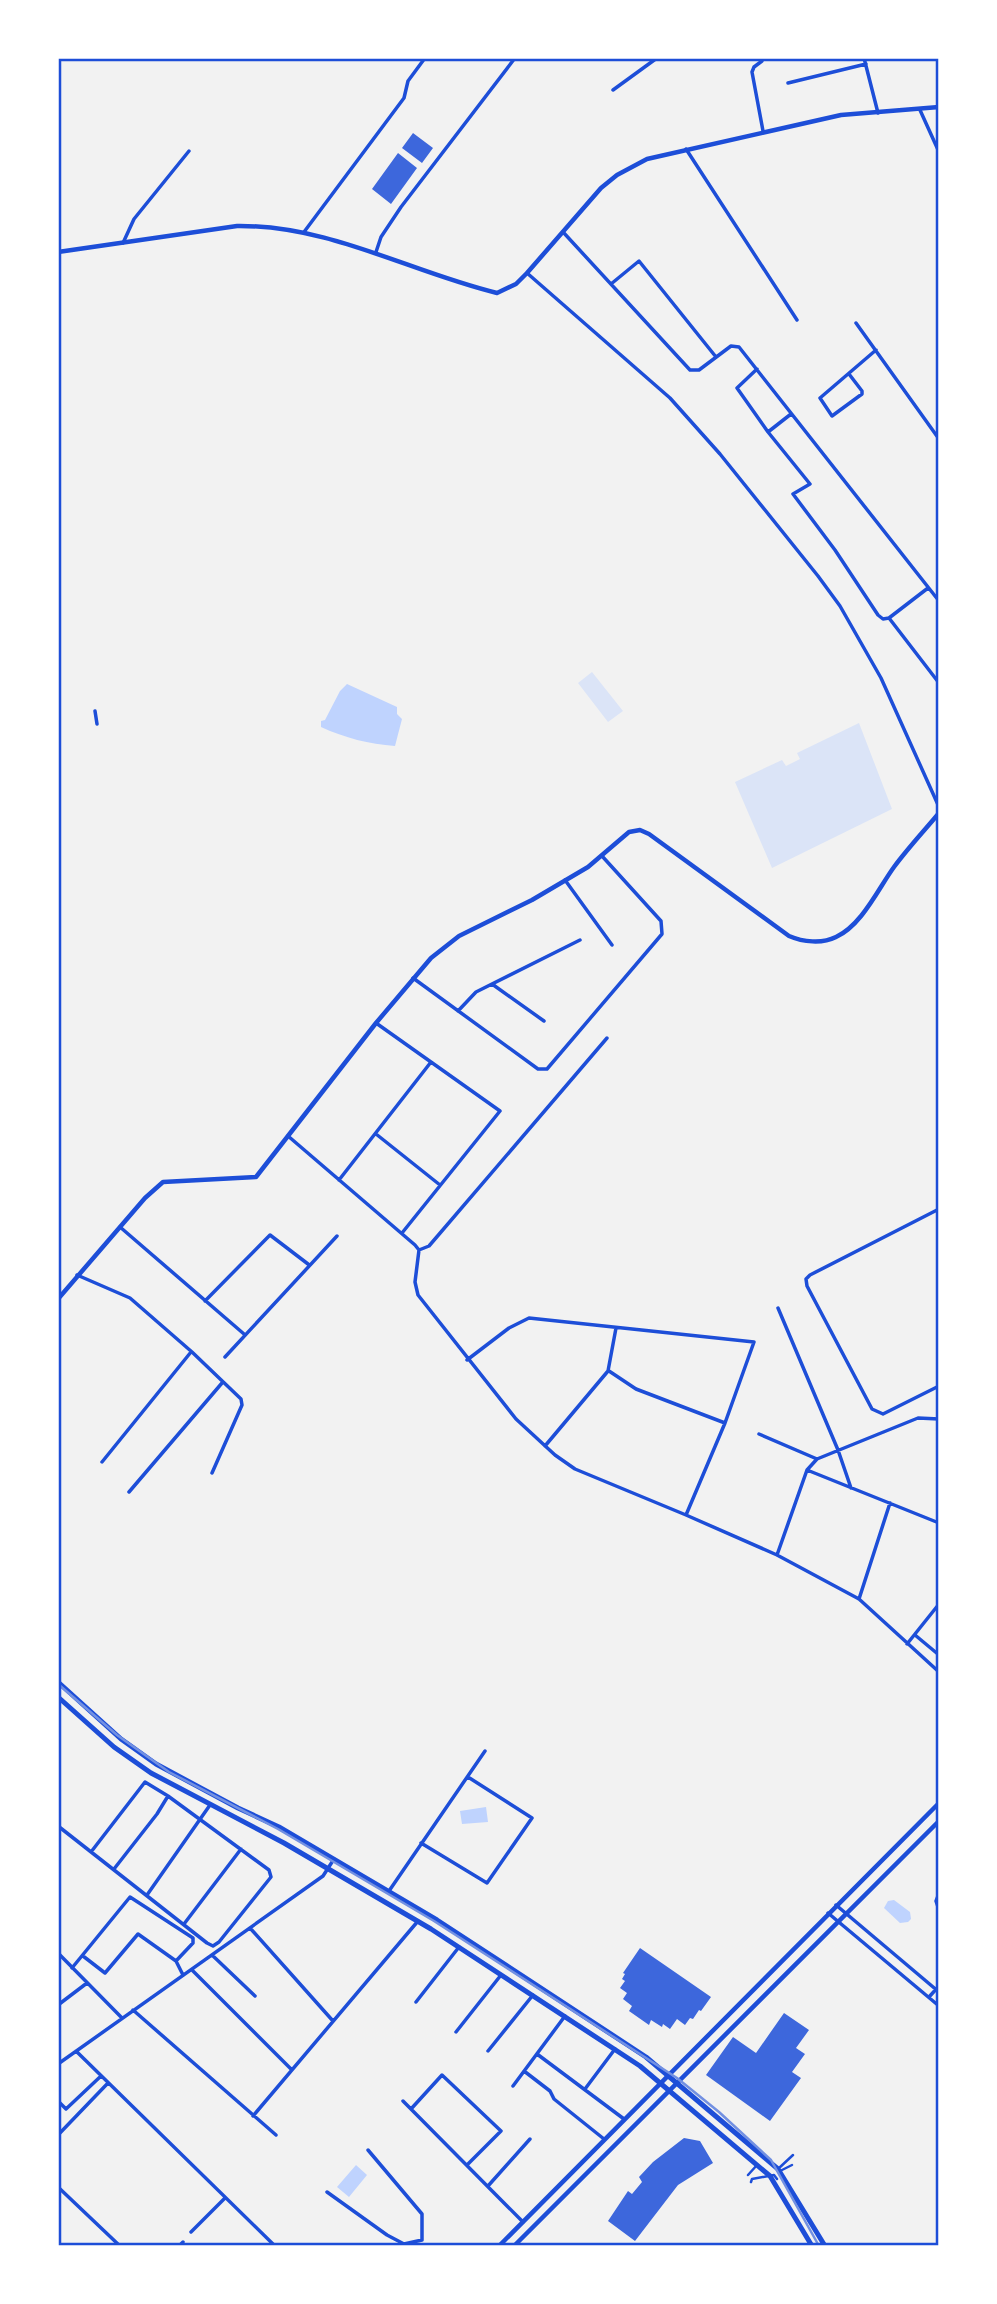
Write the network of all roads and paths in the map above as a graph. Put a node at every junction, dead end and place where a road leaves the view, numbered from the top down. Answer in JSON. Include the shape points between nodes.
{"nodes":[{"id":1,"x":425,"y":58,"type":"edge"},
{"id":2,"x":515,"y":58,"type":"edge"},
{"id":3,"x":657,"y":58,"type":"edge"},
{"id":4,"x":761,"y":58,"type":"edge"},
{"id":5,"x":864,"y":58,"type":"edge"},
{"id":6,"x":866,"y":64,"type":"junction"},
{"id":7,"x":788,"y":83,"type":"dead end"},
{"id":8,"x":613,"y":90,"type":"dead end"},
{"id":9,"x":939,"y":107,"type":"edge"},
{"id":10,"x":920,"y":110,"type":"junction"},
{"id":11,"x":878,"y":113,"type":"junction"},
{"id":12,"x":763,"y":131,"type":"junction"},
{"id":13,"x":686,"y":149,"type":"junction"},
{"id":14,"x":189,"y":151,"type":"dead end"},
{"id":15,"x":939,"y":152,"type":"edge"},
{"id":16,"x":304,"y":232,"type":"junction"},
{"id":17,"x":564,"y":232,"type":"junction"},
{"id":18,"x":122,"y":243,"type":"junction"},
{"id":19,"x":58,"y":252,"type":"edge"},
{"id":20,"x":376,"y":252,"type":"junction"},
{"id":21,"x":527,"y":273,"type":"junction"},
{"id":22,"x":611,"y":284,"type":"junction"},
{"id":23,"x":797,"y":320,"type":"dead end"},
{"id":24,"x":856,"y":323,"type":"dead end"},
{"id":25,"x":876,"y":351,"type":"junction"},
{"id":26,"x":716,"y":357,"type":"junction"},
{"id":27,"x":757,"y":369,"type":"junction"},
{"id":28,"x":849,"y":374,"type":"junction"},
{"id":29,"x":791,"y":414,"type":"junction"},
{"id":30,"x":768,"y":432,"type":"junction"},
{"id":31,"x":939,"y":439,"type":"edge"},
{"id":32,"x":928,"y":588,"type":"junction"},
{"id":33,"x":939,"y":601,"type":"edge"},
{"id":34,"x":889,"y":618,"type":"junction"},
{"id":35,"x":939,"y":683,"type":"edge"},
{"id":36,"x":95,"y":711,"type":"dead end"},
{"id":37,"x":97,"y":724,"type":"dead end"},
{"id":38,"x":939,"y":807,"type":"edge"},
{"id":39,"x":939,"y":813,"type":"edge"},
{"id":40,"x":602,"y":856,"type":"junction"},
{"id":41,"x":565,"y":880,"type":"junction"},
{"id":42,"x":580,"y":940,"type":"dead end"},
{"id":43,"x":612,"y":946,"type":"dead end"},
{"id":44,"x":412,"y":978,"type":"junction"},
{"id":45,"x":492,"y":984,"type":"junction"},
{"id":46,"x":458,"y":1011,"type":"junction"},
{"id":47,"x":544,"y":1021,"type":"dead end"},
{"id":48,"x":376,"y":1023,"type":"junction"},
{"id":49,"x":607,"y":1038,"type":"dead end"},
{"id":50,"x":431,"y":1062,"type":"junction"},
{"id":51,"x":375,"y":1133,"type":"junction"},
{"id":52,"x":288,"y":1136,"type":"junction"},
{"id":53,"x":339,"y":1180,"type":"junction"},
{"id":54,"x":440,"y":1185,"type":"junction"},
{"id":55,"x":939,"y":1209,"type":"edge"},
{"id":56,"x":120,"y":1227,"type":"junction"},
{"id":57,"x":402,"y":1233,"type":"junction"},
{"id":58,"x":337,"y":1236,"type":"dead end"},
{"id":59,"x":419,"y":1250,"type":"junction"},
{"id":60,"x":309,"y":1265,"type":"junction"},
{"id":61,"x":77,"y":1275,"type":"junction"},
{"id":62,"x":58,"y":1299,"type":"edge"},
{"id":63,"x":205,"y":1301,"type":"junction"},
{"id":64,"x":778,"y":1307,"type":"dead end"},
{"id":65,"x":616,"y":1327,"type":"junction"},
{"id":66,"x":244,"y":1334,"type":"junction"},
{"id":67,"x":192,"y":1352,"type":"junction"},
{"id":68,"x":225,"y":1357,"type":"dead end"},
{"id":69,"x":467,"y":1360,"type":"junction"},
{"id":70,"x":608,"y":1371,"type":"junction"},
{"id":71,"x":222,"y":1383,"type":"junction"},
{"id":72,"x":939,"y":1386,"type":"edge"},
{"id":73,"x":931,"y":1391,"type":"junction"},
{"id":74,"x":939,"y":1396,"type":"edge"},
{"id":75,"x":939,"y":1419,"type":"edge"},
{"id":76,"x":725,"y":1423,"type":"junction"},
{"id":77,"x":760,"y":1434,"type":"dead end"},
{"id":78,"x":545,"y":1446,"type":"junction"},
{"id":79,"x":838,"y":1450,"type":"junction"},
{"id":80,"x":817,"y":1459,"type":"junction"},
{"id":81,"x":102,"y":1462,"type":"dead end"},
{"id":82,"x":807,"y":1470,"type":"junction"},
{"id":83,"x":212,"y":1473,"type":"dead end"},
{"id":84,"x":851,"y":1488,"type":"junction"},
{"id":85,"x":130,"y":1492,"type":"dead end"},
{"id":86,"x":890,"y":1503,"type":"junction"},
{"id":87,"x":687,"y":1515,"type":"junction"},
{"id":88,"x":939,"y":1523,"type":"edge"},
{"id":89,"x":777,"y":1555,"type":"junction"},
{"id":90,"x":859,"y":1599,"type":"junction"},
{"id":91,"x":939,"y":1604,"type":"edge"},
{"id":92,"x":915,"y":1635,"type":"junction"},
{"id":93,"x":907,"y":1644,"type":"junction"},
{"id":94,"x":939,"y":1655,"type":"edge"},
{"id":95,"x":939,"y":1672,"type":"edge"},
{"id":96,"x":58,"y":1682,"type":"edge"},
{"id":97,"x":58,"y":1697,"type":"edge"},
{"id":98,"x":485,"y":1751,"type":"dead end"},
{"id":99,"x":468,"y":1777,"type":"junction"},
{"id":100,"x":168,"y":1796,"type":"junction"},
{"id":101,"x":215,"y":1796,"type":"junction"},
{"id":102,"x":939,"y":1803,"type":"edge"},
{"id":103,"x":210,"y":1805,"type":"junction"},
{"id":104,"x":201,"y":1819,"type":"junction"},
{"id":105,"x":939,"y":1821,"type":"edge"},
{"id":106,"x":58,"y":1826,"type":"edge"},
{"id":107,"x":421,"y":1843,"type":"junction"},
{"id":108,"x":241,"y":1849,"type":"junction"},
{"id":109,"x":91,"y":1852,"type":"junction"},
{"id":110,"x":334,"y":1859,"type":"junction"},
{"id":111,"x":328,"y":1868,"type":"junction"},
{"id":112,"x":114,"y":1869,"type":"junction"},
{"id":113,"x":388,"y":1892,"type":"junction"},
{"id":114,"x":939,"y":1893,"type":"edge"},
{"id":115,"x":147,"y":1895,"type":"junction"},
{"id":116,"x":836,"y":1905,"type":"junction"},
{"id":117,"x":939,"y":1910,"type":"edge"},
{"id":118,"x":828,"y":1913,"type":"junction"},
{"id":119,"x":847,"y":1915,"type":"junction"},
{"id":120,"x":418,"y":1922,"type":"junction"},
{"id":121,"x":839,"y":1923,"type":"junction"},
{"id":122,"x":184,"y":1924,"type":"junction"},
{"id":123,"x":250,"y":1928,"type":"junction"},
{"id":124,"x":459,"y":1947,"type":"junction"},
{"id":125,"x":58,"y":1953,"type":"edge"},
{"id":126,"x":212,"y":1955,"type":"junction"},
{"id":127,"x":83,"y":1956,"type":"junction"},
{"id":128,"x":176,"y":1961,"type":"junction"},
{"id":129,"x":72,"y":1968,"type":"junction"},
{"id":130,"x":192,"y":1970,"type":"junction"},
{"id":131,"x":183,"y":1975,"type":"junction"},
{"id":132,"x":501,"y":1975,"type":"junction"},
{"id":133,"x":87,"y":1983,"type":"junction"},
{"id":134,"x":938,"y":1989,"type":"edge"},
{"id":135,"x":533,"y":1995,"type":"junction"},
{"id":136,"x":255,"y":1996,"type":"dead end"},
{"id":137,"x":929,"y":1997,"type":"junction"},
{"id":138,"x":416,"y":2002,"type":"dead end"},
{"id":139,"x":58,"y":2006,"type":"edge"},
{"id":140,"x":939,"y":2006,"type":"edge"},
{"id":141,"x":133,"y":2010,"type":"junction"},
{"id":142,"x":565,"y":2016,"type":"junction"},
{"id":143,"x":122,"y":2018,"type":"junction"},
{"id":144,"x":333,"y":2021,"type":"junction"},
{"id":145,"x":456,"y":2032,"type":"dead end"},
{"id":146,"x":615,"y":2049,"type":"junction"},
{"id":147,"x":76,"y":2051,"type":"junction"},
{"id":148,"x":488,"y":2051,"type":"dead end"},
{"id":149,"x":537,"y":2054,"type":"junction"},
{"id":150,"x":58,"y":2064,"type":"edge"},
{"id":151,"x":292,"y":2070,"type":"junction"},
{"id":152,"x":524,"y":2071,"type":"junction"},
{"id":153,"x":668,"y":2074,"type":"junction"},
{"id":154,"x":101,"y":2076,"type":"junction"},
{"id":155,"x":660,"y":2082,"type":"junction"},
{"id":156,"x":108,"y":2083,"type":"junction"},
{"id":157,"x":678,"y":2083,"type":"junction"},
{"id":158,"x":513,"y":2086,"type":"dead end"},
{"id":159,"x":585,"y":2089,"type":"junction"},
{"id":160,"x":670,"y":2090,"type":"junction"},
{"id":161,"x":58,"y":2101,"type":"edge"},
{"id":162,"x":403,"y":2101,"type":"dead end"},
{"id":163,"x":411,"y":2109,"type":"junction"},
{"id":164,"x":253,"y":2116,"type":"junction"},
{"id":165,"x":625,"y":2119,"type":"junction"},
{"id":166,"x":58,"y":2135,"type":"edge"},
{"id":167,"x":276,"y":2135,"type":"dead end"},
{"id":168,"x":530,"y":2139,"type":"dead end"},
{"id":169,"x":604,"y":2139,"type":"junction"},
{"id":170,"x":368,"y":2150,"type":"dead end"},
{"id":171,"x":793,"y":2155,"type":"dead end"},
{"id":172,"x":467,"y":2165,"type":"junction"},
{"id":173,"x":757,"y":2165,"type":"junction"},
{"id":174,"x":792,"y":2165,"type":"dead end"},
{"id":175,"x":776,"y":2172,"type":"junction"},
{"id":176,"x":748,"y":2175,"type":"dead end"},
{"id":177,"x":777,"y":2179,"type":"dead end"},
{"id":178,"x":751,"y":2182,"type":"dead end"},
{"id":179,"x":488,"y":2186,"type":"junction"},
{"id":180,"x":58,"y":2187,"type":"edge"},
{"id":181,"x":327,"y":2192,"type":"dead end"},
{"id":182,"x":225,"y":2198,"type":"junction"},
{"id":183,"x":523,"y":2221,"type":"junction"},
{"id":184,"x":191,"y":2232,"type":"dead end"},
{"id":185,"x":422,"y":2240,"type":"junction"},
{"id":186,"x":183,"y":2242,"type":"dead end"},
{"id":187,"x":120,"y":2246,"type":"edge"},
{"id":188,"x":178,"y":2246,"type":"edge"},
{"id":189,"x":273,"y":2246,"type":"edge"},
{"id":190,"x":428,"y":2246,"type":"edge"},
{"id":191,"x":499,"y":2246,"type":"edge"},
{"id":192,"x":514,"y":2246,"type":"edge"},
{"id":193,"x":812,"y":2246,"type":"edge"},
{"id":194,"x":825,"y":2246,"type":"edge"}],
"edges":[{"from":1,"to":16,"type":"street","via":[[408,81],[404,98]]},
{"from":2,"to":20,"type":"street","via":[[401,207]]},
{"from":3,"to":8,"type":"street"},
{"from":4,"to":12,"type":"street","via":[[752,72]]},
{"from":5,"to":6,"type":"street"},
{"from":6,"to":7,"type":"street"},
{"from":6,"to":11,"type":"street"},
{"from":9,"to":10,"type":"street"},
{"from":10,"to":11,"type":"street"},
{"from":10,"to":15,"type":"street"},
{"from":11,"to":12,"type":"street","via":[[841,115]]},
{"from":12,"to":13,"type":"street"},
{"from":13,"to":17,"type":"street","via":[[647,159],[617,175]]},
{"from":13,"to":23,"type":"street"},
{"from":14,"to":18,"type":"street","via":[[134,219]]},
{"from":16,"to":18,"type":"street","via":[[237,226]]},
{"from":16,"to":20,"type":"street"},
{"from":17,"to":21,"type":"street"},
{"from":17,"to":22,"type":"street"},
{"from":18,"to":19,"type":"street"},
{"from":20,"to":21,"type":"street","via":[[498,293]]},
{"from":21,"to":38,"type":"street","via":[[670,398],[818,576],[881,678]]},
{"from":22,"to":26,"type":"street","via":[[690,370],[699,370]]},
{"from":22,"to":26,"type":"street","via":[[639,261]]},
{"from":24,"to":25,"type":"street"},
{"from":25,"to":28,"type":"street"},
{"from":25,"to":31,"type":"street"},
{"from":26,"to":27,"type":"street","via":[[736,345]]},
{"from":27,"to":29,"type":"street"},
{"from":27,"to":30,"type":"street","via":[[737,388]]},
{"from":28,"to":28,"type":"street","via":[[820,398],[832,416],[862,394]]},
{"from":29,"to":30,"type":"street"},
{"from":29,"to":32,"type":"street"},
{"from":30,"to":34,"type":"street","via":[[810,484],[793,494],[878,615]]},
{"from":32,"to":33,"type":"street"},
{"from":32,"to":34,"type":"street"},
{"from":34,"to":35,"type":"street"},
{"from":36,"to":37,"type":"street"},
{"from":39,"to":40,"type":"street","via":[[852,925],[822,941],[789,936],[679,853],[640,830],[629,832]]},
{"from":40,"to":41,"type":"street"},
{"from":40,"to":46,"type":"street","via":[[661,921],[662,933],[552,1065],[538,1069]]},
{"from":41,"to":43,"type":"street"},
{"from":41,"to":44,"type":"street","via":[[459,936]]},
{"from":42,"to":45,"type":"street"},
{"from":44,"to":46,"type":"street"},
{"from":44,"to":48,"type":"street"},
{"from":45,"to":46,"type":"street","via":[[469,997]]},
{"from":45,"to":47,"type":"street"},
{"from":48,"to":50,"type":"street"},
{"from":48,"to":52,"type":"street"},
{"from":49,"to":59,"type":"street","via":[[429,1246]]},
{"from":50,"to":51,"type":"street"},
{"from":50,"to":54,"type":"street","via":[[500,1111]]},
{"from":51,"to":53,"type":"street"},
{"from":51,"to":54,"type":"street"},
{"from":52,"to":53,"type":"street"},
{"from":52,"to":56,"type":"street","via":[[256,1177],[163,1182]]},
{"from":53,"to":57,"type":"street"},
{"from":54,"to":57,"type":"street"},
{"from":55,"to":73,"type":"street","via":[[806,1279],[872,1409],[883,1414]]},
{"from":56,"to":61,"type":"street"},
{"from":56,"to":63,"type":"street"},
{"from":57,"to":59,"type":"street"},
{"from":58,"to":60,"type":"street"},
{"from":59,"to":69,"type":"street","via":[[418,1295]]},
{"from":60,"to":63,"type":"street","via":[[270,1234]]},
{"from":60,"to":66,"type":"street"},
{"from":61,"to":62,"type":"street"},
{"from":61,"to":67,"type":"street","via":[[130,1298]]},
{"from":63,"to":66,"type":"street"},
{"from":64,"to":79,"type":"street"},
{"from":65,"to":69,"type":"street","via":[[529,1318]]},
{"from":65,"to":70,"type":"street"},
{"from":65,"to":76,"type":"street","via":[[754,1342]]},
{"from":66,"to":68,"type":"street"},
{"from":67,"to":71,"type":"street"},
{"from":67,"to":81,"type":"street"},
{"from":69,"to":78,"type":"street"},
{"from":70,"to":76,"type":"street","via":[[636,1389]]},
{"from":70,"to":78,"type":"street"},
{"from":71,"to":83,"type":"street","via":[[242,1402]]},
{"from":71,"to":85,"type":"street"},
{"from":72,"to":73,"type":"street"},
{"from":73,"to":74,"type":"street"},
{"from":75,"to":79,"type":"street","via":[[918,1418]]},
{"from":76,"to":87,"type":"street"},
{"from":77,"to":80,"type":"street"},
{"from":78,"to":87,"type":"street","via":[[575,1469]]},
{"from":79,"to":80,"type":"street"},
{"from":79,"to":84,"type":"street"},
{"from":80,"to":82,"type":"street"},
{"from":82,"to":84,"type":"street"},
{"from":82,"to":89,"type":"street"},
{"from":84,"to":86,"type":"street"},
{"from":86,"to":88,"type":"street"},
{"from":86,"to":90,"type":"street"},
{"from":87,"to":89,"type":"street"},
{"from":89,"to":90,"type":"street"},
{"from":90,"to":93,"type":"street"},
{"from":91,"to":92,"type":"street"},
{"from":92,"to":93,"type":"street"},
{"from":92,"to":94,"type":"street"},
{"from":93,"to":95,"type":"street"},
{"from":96,"to":101,"type":"main road","via":[[139,1753]]},
{"from":97,"to":103,"type":"main road","via":[[133,1762]]},
{"from":98,"to":99,"type":"street"},
{"from":99,"to":107,"type":"street"},
{"from":99,"to":107,"type":"street","via":[[532,1818],[487,1883]]},
{"from":100,"to":104,"type":"street"},
{"from":100,"to":109,"type":"street","via":[[145,1783]]},
{"from":100,"to":112,"type":"street"},
{"from":101,"to":103,"type":"main road"},
{"from":101,"to":110,"type":"main road"},
{"from":102,"to":116,"type":"street"},
{"from":103,"to":104,"type":"street"},
{"from":103,"to":111,"type":"main road"},
{"from":104,"to":108,"type":"street"},
{"from":104,"to":115,"type":"street"},
{"from":105,"to":119,"type":"street"},
{"from":106,"to":109,"type":"street"},
{"from":107,"to":113,"type":"street"},
{"from":108,"to":122,"type":"street"},
{"from":108,"to":122,"type":"street","via":[[269,1870],[269,1881],[219,1942],[213,1945]]},
{"from":109,"to":112,"type":"street"},
{"from":110,"to":111,"type":"street"},
{"from":110,"to":113,"type":"main road"},
{"from":111,"to":120,"type":"main road"},
{"from":111,"to":123,"type":"street"},
{"from":112,"to":115,"type":"street"},
{"from":113,"to":153,"type":"main road"},
{"from":114,"to":117,"type":"street"},
{"from":115,"to":122,"type":"street"},
{"from":116,"to":118,"type":"street"},
{"from":116,"to":119,"type":"street"},
{"from":118,"to":121,"type":"street"},
{"from":118,"to":153,"type":"street"},
{"from":119,"to":121,"type":"street"},
{"from":119,"to":134,"type":"street"},
{"from":120,"to":124,"type":"main road"},
{"from":120,"to":144,"type":"street"},
{"from":121,"to":137,"type":"street"},
{"from":121,"to":157,"type":"street"},
{"from":123,"to":126,"type":"street"},
{"from":123,"to":144,"type":"street"},
{"from":124,"to":132,"type":"main road"},
{"from":124,"to":138,"type":"street"},
{"from":125,"to":129,"type":"street"},
{"from":126,"to":130,"type":"street"},
{"from":126,"to":136,"type":"street"},
{"from":127,"to":128,"type":"street","via":[[105,1973],[138,1934]]},
{"from":127,"to":128,"type":"street","via":[[130,1897],[193,1938]]},
{"from":127,"to":129,"type":"street"},
{"from":128,"to":131,"type":"street"},
{"from":129,"to":133,"type":"street"},
{"from":130,"to":131,"type":"street"},
{"from":130,"to":151,"type":"street"},
{"from":131,"to":141,"type":"street"},
{"from":132,"to":135,"type":"main road"},
{"from":132,"to":145,"type":"street"},
{"from":133,"to":139,"type":"street"},
{"from":133,"to":143,"type":"street"},
{"from":134,"to":137,"type":"street"},
{"from":135,"to":142,"type":"main road"},
{"from":135,"to":148,"type":"street"},
{"from":137,"to":140,"type":"street"},
{"from":141,"to":143,"type":"street"},
{"from":141,"to":164,"type":"street"},
{"from":142,"to":146,"type":"main road"},
{"from":142,"to":149,"type":"street"},
{"from":143,"to":147,"type":"street"},
{"from":144,"to":151,"type":"street"},
{"from":146,"to":155,"type":"main road"},
{"from":146,"to":159,"type":"street"},
{"from":147,"to":150,"type":"street"},
{"from":147,"to":154,"type":"street"},
{"from":149,"to":152,"type":"street"},
{"from":149,"to":159,"type":"street"},
{"from":151,"to":164,"type":"street"},
{"from":152,"to":158,"type":"street"},
{"from":152,"to":169,"type":"street"},
{"from":153,"to":155,"type":"street"},
{"from":153,"to":157,"type":"main road"},
{"from":154,"to":156,"type":"street"},
{"from":154,"to":161,"type":"street","via":[[66,2109]]},
{"from":155,"to":160,"type":"main road"},
{"from":155,"to":165,"type":"street"},
{"from":156,"to":166,"type":"street"},
{"from":156,"to":182,"type":"street"},
{"from":157,"to":160,"type":"street"},
{"from":157,"to":175,"type":"main road"},
{"from":159,"to":165,"type":"street"},
{"from":160,"to":173,"type":"main road"},
{"from":160,"to":192,"type":"street"},
{"from":162,"to":163,"type":"street"},
{"from":163,"to":172,"type":"street"},
{"from":163,"to":172,"type":"street","via":[[442,2075],[501,2131]]},
{"from":164,"to":167,"type":"street"},
{"from":165,"to":169,"type":"street"},
{"from":168,"to":179,"type":"street"},
{"from":169,"to":183,"type":"street"},
{"from":170,"to":185,"type":"street","via":[[422,2214]]},
{"from":171,"to":175,"type":"street"},
{"from":172,"to":179,"type":"street"},
{"from":173,"to":176,"type":"street"},
{"from":173,"to":193,"type":"main road","via":[[775,2183]]},
{"from":174,"to":175,"type":"street"},
{"from":175,"to":177,"type":"street"},
{"from":175,"to":178,"type":"street"},
{"from":175,"to":194,"type":"main road"},
{"from":179,"to":183,"type":"street"},
{"from":180,"to":187,"type":"street"},
{"from":181,"to":185,"type":"street","via":[[404,2244]]},
{"from":182,"to":184,"type":"street"},
{"from":182,"to":189,"type":"street"},
{"from":183,"to":191,"type":"street"},
{"from":185,"to":190,"type":"street"},
{"from":186,"to":188,"type":"street"}]}
